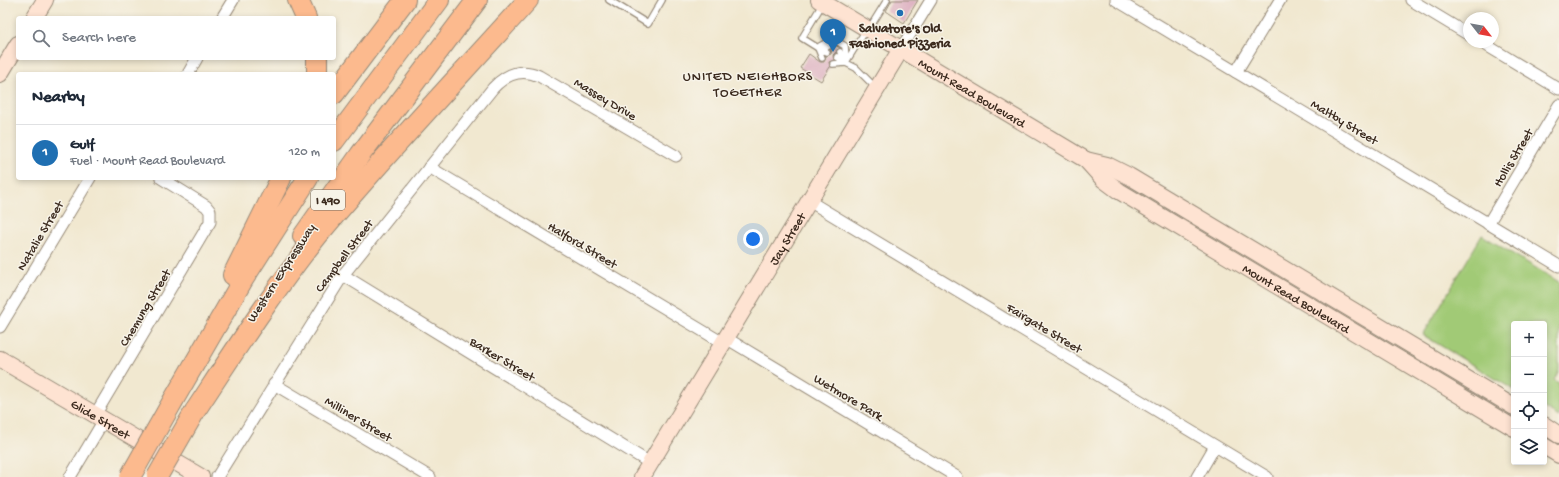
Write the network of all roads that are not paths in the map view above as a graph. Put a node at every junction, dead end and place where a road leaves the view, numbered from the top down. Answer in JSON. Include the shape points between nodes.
{"nodes":[{"id":1,"x":45,"y":0,"type":"edge"},
{"id":2,"x":233,"y":0,"type":"edge"},
{"id":3,"x":298,"y":0,"type":"edge"},
{"id":4,"x":404,"y":0,"type":"edge"},
{"id":5,"x":439,"y":0,"type":"edge"},
{"id":6,"x":477,"y":0,"type":"edge"},
{"id":7,"x":528,"y":0,"type":"edge"},
{"id":8,"x":609,"y":0,"type":"edge"},
{"id":9,"x":662,"y":0,"type":"edge"},
{"id":10,"x":887,"y":0,"type":"edge"},
{"id":11,"x":931,"y":0,"type":"edge"},
{"id":12,"x":1116,"y":0,"type":"edge"},
{"id":13,"x":1280,"y":0,"type":"edge"},
{"id":14,"x":1411,"y":0,"type":"edge"},
{"id":15,"x":821,"y":2,"type":"edge"},
{"id":16,"x":35,"y":16,"type":"edge"},
{"id":17,"x":223,"y":16,"type":"edge"},
{"id":18,"x":305,"y":16,"type":"edge"},
{"id":19,"x":868,"y":29,"type":"junction"},
{"id":20,"x":1463,"y":31,"type":"edge"},
{"id":21,"x":16,"y":47,"type":"edge"},
{"id":22,"x":818,"y":48,"type":"junction"},
{"id":23,"x":1491,"y":48,"type":"edge"},
{"id":24,"x":828,"y":49,"type":"dead end"},
{"id":25,"x":901,"y":49,"type":"junction"},
{"id":26,"x":838,"y":55,"type":"dead end"},
{"id":27,"x":822,"y":58,"type":"dead end"},
{"id":28,"x":196,"y":60,"type":"edge"},
{"id":29,"x":317,"y":60,"type":"edge"},
{"id":30,"x":846,"y":62,"type":"junction"},
{"id":31,"x":833,"y":64,"type":"dead end"},
{"id":32,"x":189,"y":72,"type":"edge"},
{"id":33,"x":317,"y":72,"type":"edge"},
{"id":34,"x":518,"y":72,"type":"joint"},
{"id":35,"x":1236,"y":72,"type":"junction"},
{"id":36,"x":0,"y":74,"type":"edge"},
{"id":37,"x":1559,"y":89,"type":"edge"},
{"id":38,"x":877,"y":90,"type":"junction"},
{"id":39,"x":336,"y":91,"type":"edge"},
{"id":40,"x":1559,"y":105,"type":"edge"},
{"id":41,"x":336,"y":138,"type":"edge"},
{"id":42,"x":676,"y":156,"type":"dead end"},
{"id":43,"x":1086,"y":160,"type":"junction"},
{"id":44,"x":429,"y":167,"type":"junction"},
{"id":45,"x":89,"y":180,"type":"edge"},
{"id":46,"x":164,"y":180,"type":"edge"},
{"id":47,"x":280,"y":180,"type":"edge"},
{"id":48,"x":307,"y":180,"type":"edge"},
{"id":49,"x":809,"y":201,"type":"junction"},
{"id":50,"x":1488,"y":224,"type":"junction"},
{"id":51,"x":1559,"y":266,"type":"edge"},
{"id":52,"x":343,"y":275,"type":"junction"},
{"id":53,"x":0,"y":327,"type":"edge"},
{"id":54,"x":724,"y":341,"type":"junction"},
{"id":55,"x":0,"y":360,"type":"edge"},
{"id":56,"x":274,"y":384,"type":"junction"},
{"id":57,"x":174,"y":399,"type":"junction"},
{"id":58,"x":1511,"y":405,"type":"edge"},
{"id":59,"x":195,"y":411,"type":"junction"},
{"id":60,"x":100,"y":418,"type":"junction"},
{"id":61,"x":1511,"y":426,"type":"edge"},
{"id":62,"x":1547,"y":427,"type":"edge"},
{"id":63,"x":1559,"y":435,"type":"edge"},
{"id":64,"x":1215,"y":446,"type":"junction"},
{"id":65,"x":1547,"y":448,"type":"edge"},
{"id":66,"x":1559,"y":456,"type":"edge"},
{"id":67,"x":650,"y":463,"type":"junction"},
{"id":68,"x":70,"y":477,"type":"edge"},
{"id":69,"x":130,"y":477,"type":"edge"},
{"id":70,"x":157,"y":477,"type":"edge"},
{"id":71,"x":201,"y":477,"type":"edge"},
{"id":72,"x":217,"y":477,"type":"edge"},
{"id":73,"x":430,"y":477,"type":"edge"},
{"id":74,"x":642,"y":477,"type":"edge"},
{"id":75,"x":957,"y":477,"type":"edge"},
{"id":76,"x":1197,"y":477,"type":"edge"},
{"id":77,"x":1267,"y":477,"type":"edge"}],
"edges":[{"from":1,"to":16,"type":"main road"},
{"from":2,"to":17,"type":"street"},
{"from":3,"to":18,"type":"highway"},
{"from":4,"to":39,"type":"highway"},
{"from":5,"to":41,"type":"highway"},
{"from":6,"to":59,"type":"highway","name":"Western Expressway","number":"I 490","via":[[360,155],[301,239],[254,311]]},
{"from":7,"to":59,"type":"highway","via":[[318,236],[264,309]]},
{"from":8,"to":9,"type":"lane","via":[[648,24]]},
{"from":10,"to":19,"type":"lane"},
{"from":11,"to":25,"type":"street","name":"Jay Street"},
{"from":12,"to":35,"type":"street","name":"Maltby Street"},
{"from":13,"to":35,"type":"street"},
{"from":14,"to":20,"type":"street"},
{"from":15,"to":19,"type":"main road","name":"Mount Read Boulevard"},
{"from":15,"to":22,"type":"lane","via":[[802,38]]},
{"from":19,"to":25,"type":"main road","name":"Mount Read Boulevard"},
{"from":19,"to":30,"type":"lane"},
{"from":21,"to":36,"type":"main road"},
{"from":22,"to":24,"type":"lane"},
{"from":22,"to":27,"type":"lane"},
{"from":22,"to":30,"type":"lane","via":[[833,39],[845,46]]},
{"from":23,"to":37,"type":"street"},
{"from":25,"to":38,"type":"main road","name":"Jay Street"},
{"from":25,"to":43,"type":"main road","name":"Mount Read Boulevard"},
{"from":26,"to":30,"type":"lane"},
{"from":28,"to":32,"type":"street"},
{"from":29,"to":33,"type":"highway"},
{"from":30,"to":31,"type":"lane"},
{"from":30,"to":38,"type":"lane","via":[[856,68]]},
{"from":34,"to":42,"type":"street","name":"Massey Drive","via":[[531,73],[545,79]]},
{"from":34,"to":44,"type":"street","name":"Campbell Street","via":[[497,84]]},
{"from":35,"to":50,"type":"street","name":"Maltby Street"},
{"from":38,"to":49,"type":"main road","name":"Jay Street"},
{"from":40,"to":50,"type":"street","name":"Hollis Street"},
{"from":43,"to":58,"type":"main road","name":"Mount Read Boulevard","via":[[1107,165],[1129,176]]},
{"from":43,"to":61,"type":"main road","name":"Mount Read Boulevard","via":[[1103,179],[1119,191]]},
{"from":44,"to":52,"type":"street","name":"Campbell Street"},
{"from":44,"to":54,"type":"street","name":"Halford Street"},
{"from":45,"to":53,"type":"street","name":"Natalie Street"},
{"from":46,"to":60,"type":"street","name":"Chemung Street","via":[[203,204],[210,212],[210,222]]},
{"from":47,"to":57,"type":"highway"},
{"from":48,"to":57,"type":"highway","name":"Western Expressway","number":"I 490","via":[[244,278]]},
{"from":49,"to":54,"type":"main road","name":"Jay Street"},
{"from":49,"to":64,"type":"street","name":"Fairgate Street"},
{"from":50,"to":51,"type":"street","name":"Maltby Street"},
{"from":52,"to":56,"type":"street","name":"Campbell Street"},
{"from":52,"to":67,"type":"street","name":"Barker Street"},
{"from":54,"to":67,"type":"main road","name":"Jay Street"},
{"from":54,"to":75,"type":"street","name":"Wetmore Park"},
{"from":55,"to":60,"type":"main road","name":"Glide Street"},
{"from":56,"to":72,"type":"street","name":"Campbell Street"},
{"from":56,"to":73,"type":"street","name":"Milliner Street"},
{"from":57,"to":69,"type":"highway","name":"Western Expressway","number":"I 490","bridge":true},
{"from":59,"to":70,"type":"highway","name":"Western Expressway","number":"I 490","bridge":true},
{"from":60,"to":68,"type":"street","name":"Chemung Street"},
{"from":60,"to":71,"type":"main road","name":"Glide Street"},
{"from":62,"to":63,"type":"main road"},
{"from":64,"to":76,"type":"street"},
{"from":64,"to":77,"type":"street","name":"Fairgate Street"},
{"from":65,"to":66,"type":"main road"},
{"from":67,"to":74,"type":"main road","name":"Jay Street"}]}
